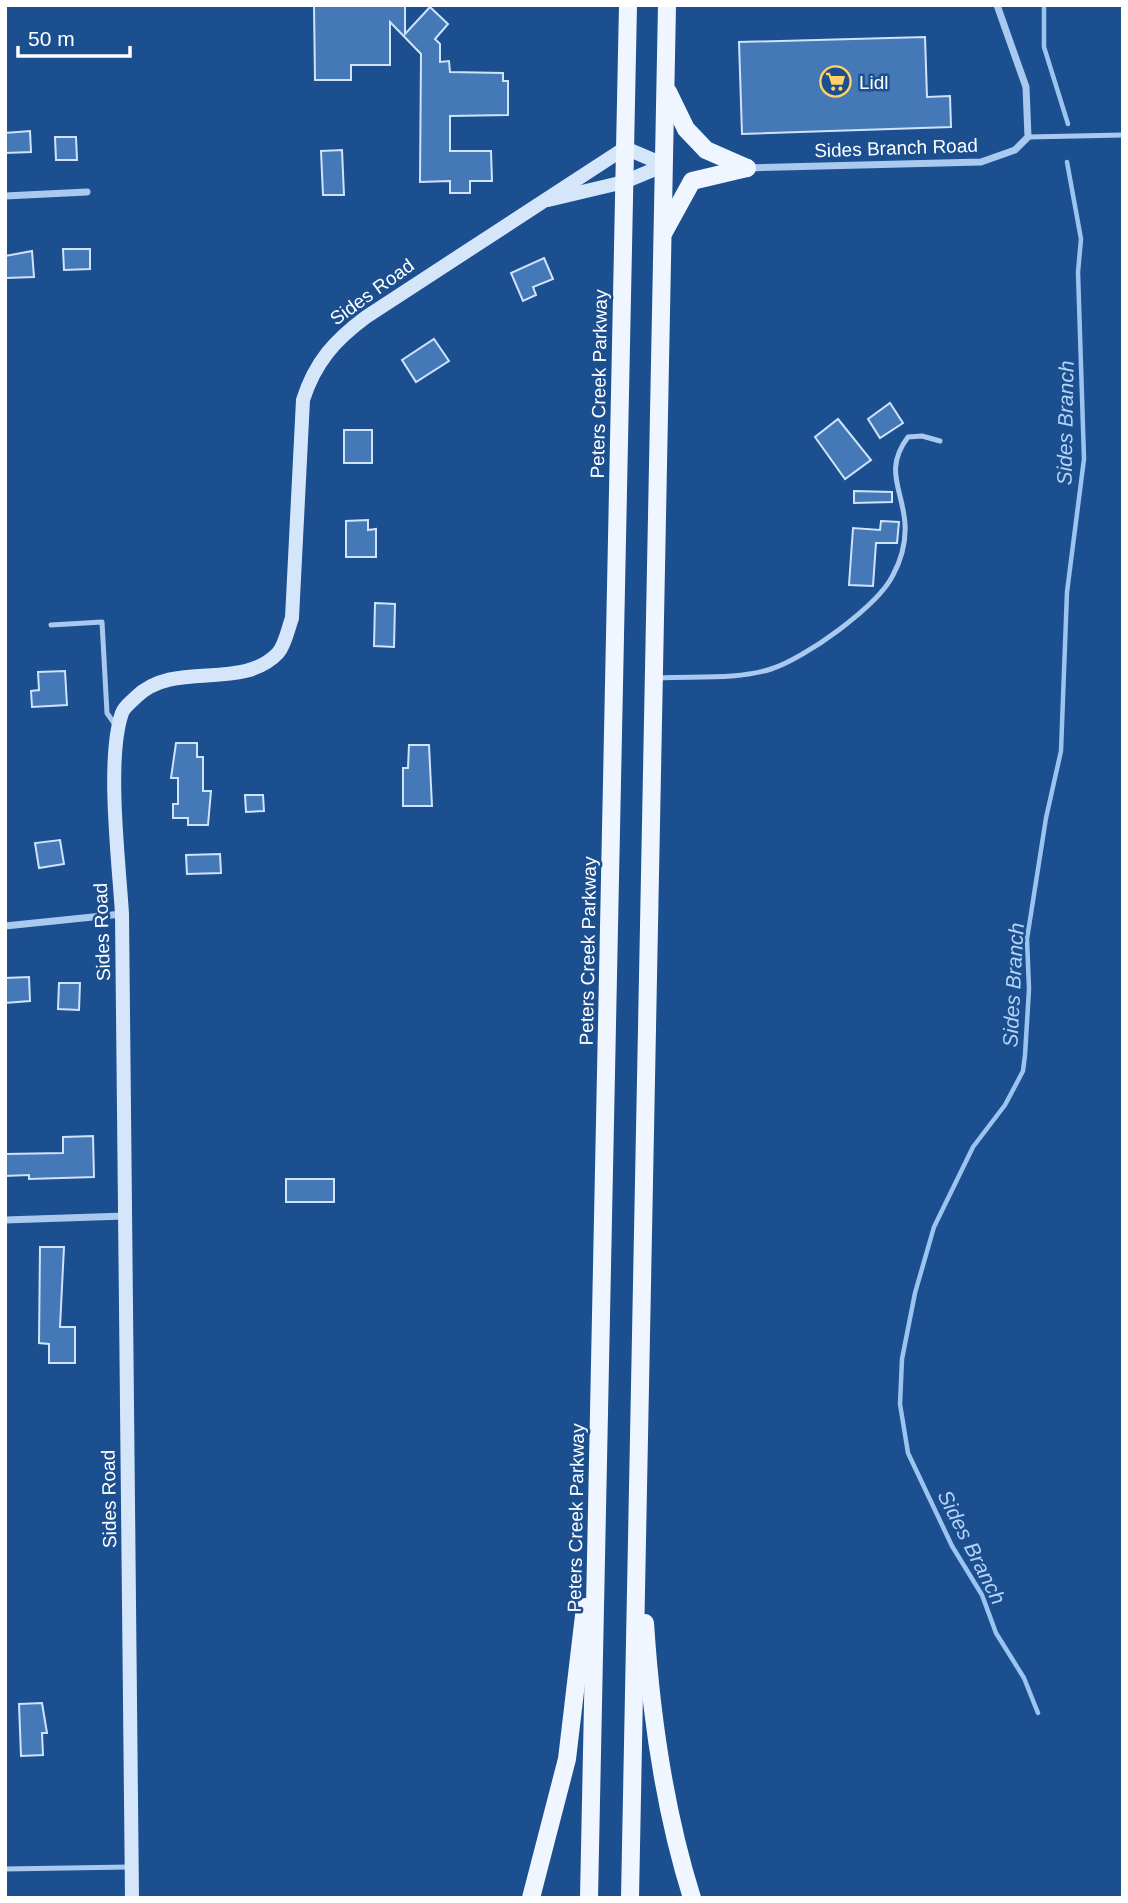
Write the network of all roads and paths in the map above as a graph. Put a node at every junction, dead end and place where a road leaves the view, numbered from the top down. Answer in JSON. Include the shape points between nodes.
{"nodes":[{"id":1,"x":628,"y":5,"type":"edge"},
{"id":2,"x":997,"y":5,"type":"edge"},
{"id":3,"x":667,"y":7,"type":"edge"},
{"id":4,"x":666,"y":86,"type":"junction"},
{"id":5,"x":1123,"y":135,"type":"edge"},
{"id":6,"x":1028,"y":137,"type":"junction"},
{"id":7,"x":625,"y":148,"type":"junction"},
{"id":8,"x":665,"y":165,"type":"junction"},
{"id":9,"x":747,"y":168,"type":"junction"},
{"id":10,"x":624,"y":182,"type":"junction"},
{"id":11,"x":87,"y":192,"type":"dead end"},
{"id":12,"x":5,"y":196,"type":"edge"},
{"id":13,"x":539,"y":201,"type":"junction"},
{"id":14,"x":664,"y":233,"type":"junction"},
{"id":15,"x":940,"y":441,"type":"dead end"},
{"id":16,"x":51,"y":625,"type":"dead end"},
{"id":17,"x":655,"y":678,"type":"junction"},
{"id":18,"x":118,"y":729,"type":"junction"},
{"id":19,"x":122,"y":914,"type":"junction"},
{"id":20,"x":5,"y":926,"type":"edge"},
{"id":21,"x":125,"y":1216,"type":"junction"},
{"id":22,"x":5,"y":1220,"type":"edge"},
{"id":23,"x":636,"y":1504,"type":"junction"},
{"id":24,"x":596,"y":1531,"type":"junction"},
{"id":25,"x":132,"y":1867,"type":"junction"},
{"id":26,"x":5,"y":1869,"type":"edge"},
{"id":27,"x":132,"y":1898,"type":"edge"},
{"id":28,"x":531,"y":1898,"type":"edge"},
{"id":29,"x":589,"y":1898,"type":"edge"},
{"id":30,"x":630,"y":1898,"type":"edge"},
{"id":31,"x":692,"y":1898,"type":"edge"}],
"edges":[{"from":1,"to":7,"type":"main road","name":"Peters Creek Parkway"},
{"from":2,"to":6,"type":"street","via":[[1026,87]]},
{"from":3,"to":4,"type":"main road"},
{"from":4,"to":8,"type":"main road"},
{"from":4,"to":9,"type":"main road","via":[[686,130],[706,150]]},
{"from":5,"to":6,"type":"lane"},
{"from":6,"to":9,"type":"street","name":"Sides Branch Road","via":[[1015,150],[981,162]]},
{"from":7,"to":8,"type":"street"},
{"from":7,"to":10,"type":"main road","name":"Peters Creek Parkway"},
{"from":7,"to":13,"type":"street","name":"Sides Road"},
{"from":8,"to":10,"type":"street","name":"Sides Road"},
{"from":8,"to":14,"type":"main road"},
{"from":9,"to":14,"type":"main road","via":[[692,181]]},
{"from":10,"to":13,"type":"street","name":"Sides Road"},
{"from":10,"to":24,"type":"main road","name":"Peters Creek Parkway"},
{"from":11,"to":12,"type":"street"},
{"from":13,"to":18,"type":"street","name":"Sides Road","via":[[366,317],[333,344],[315,368],[303,400],[292,618],[280,651],[262,666],[170,677],[144,689],[123,709]]},
{"from":14,"to":17,"type":"main road"},
{"from":15,"to":17,"type":"lane","via":[[908,437],[900,448],[895,480],[905,522],[904,550],[893,577],[877,598],[822,642],[771,669]]},
{"from":16,"to":18,"type":"lane","via":[[102,622],[107,713]]},
{"from":17,"to":23,"type":"main road"},
{"from":18,"to":19,"type":"street","name":"Sides Road","via":[[116,813]]},
{"from":19,"to":20,"type":"street"},
{"from":19,"to":21,"type":"street","name":"Sides Road"},
{"from":21,"to":22,"type":"street"},
{"from":21,"to":25,"type":"street","name":"Sides Road"},
{"from":23,"to":30,"type":"main road"},
{"from":23,"to":31,"type":"main road","via":[[649,1685],[673,1839]]},
{"from":24,"to":28,"type":"main road","via":[[567,1759]]},
{"from":24,"to":29,"type":"main road","name":"Peters Creek Parkway"},
{"from":25,"to":26,"type":"lane"},
{"from":25,"to":27,"type":"street","name":"Sides Road"}]}
